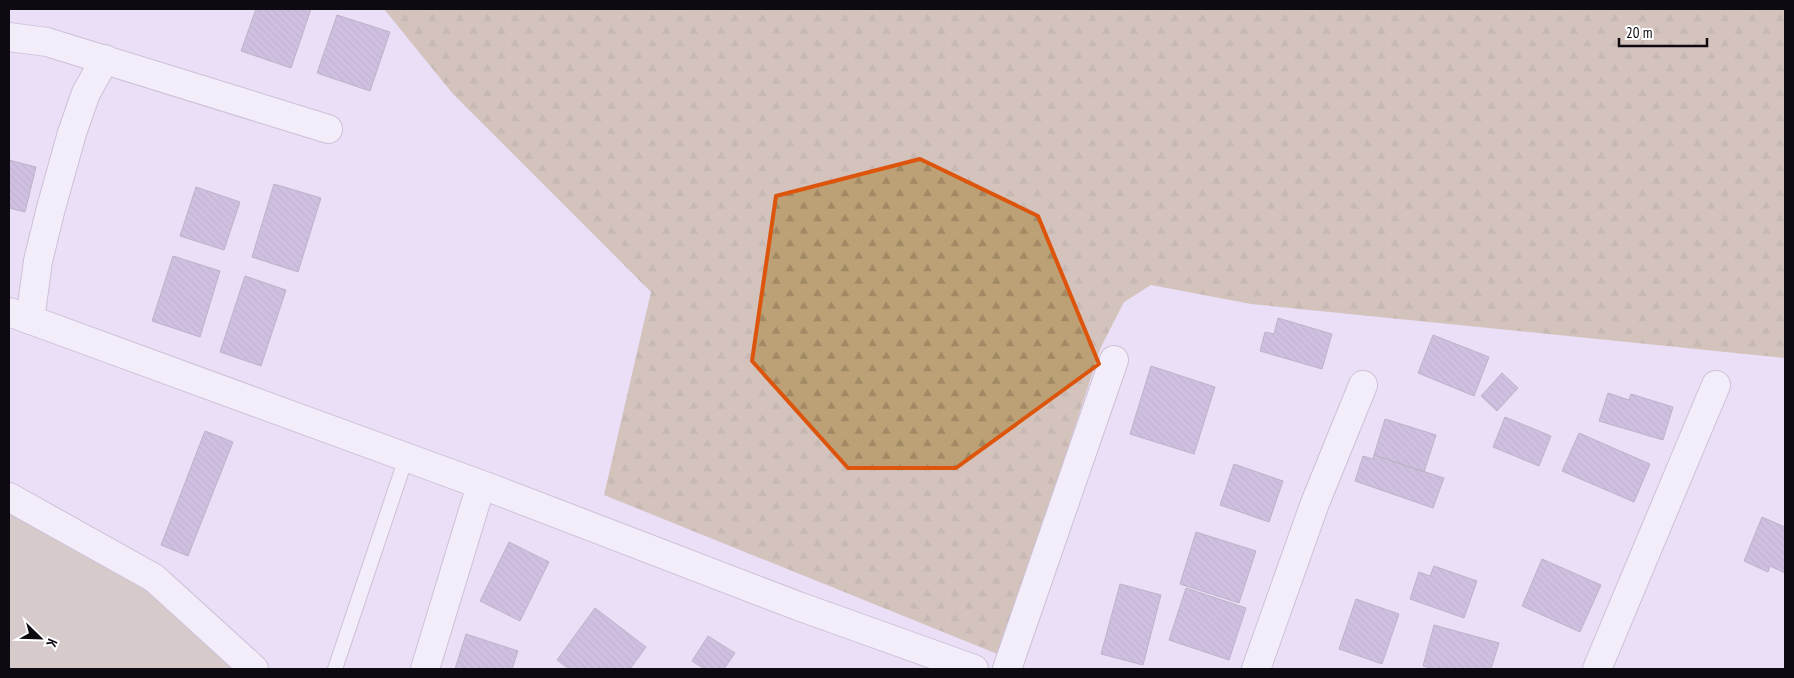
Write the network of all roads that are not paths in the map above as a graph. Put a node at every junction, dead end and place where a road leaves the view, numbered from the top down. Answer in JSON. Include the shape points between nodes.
{"nodes":[{"id":1,"x":9,"y":37,"type":"edge"},
{"id":2,"x":105,"y":59,"type":"junction"},
{"id":3,"x":328,"y":129,"type":"dead end"},
{"id":4,"x":20,"y":316,"type":"edge"},
{"id":5,"x":1114,"y":360,"type":"dead end"},
{"id":6,"x":1363,"y":385,"type":"dead end"},
{"id":7,"x":1716,"y":385,"type":"dead end"},
{"id":8,"x":406,"y":458,"type":"junction"},
{"id":9,"x":481,"y":485,"type":"junction"},
{"id":10,"x":9,"y":497,"type":"edge"},
{"id":11,"x":254,"y":669,"type":"edge"},
{"id":12,"x":335,"y":669,"type":"edge"},
{"id":13,"x":425,"y":669,"type":"edge"},
{"id":14,"x":974,"y":669,"type":"edge"},
{"id":15,"x":1008,"y":669,"type":"edge"},
{"id":16,"x":1256,"y":669,"type":"edge"},
{"id":17,"x":1598,"y":669,"type":"edge"}],
"edges":[{"from":1,"to":2,"type":"street","via":[[47,42]]},
{"from":2,"to":3,"type":"street"},
{"from":2,"to":4,"type":"street","via":[[86,93],[72,133]]},
{"from":4,"to":8,"type":"street"},
{"from":5,"to":15,"type":"street"},
{"from":6,"to":16,"type":"street"},
{"from":7,"to":17,"type":"street"},
{"from":8,"to":9,"type":"street"},
{"from":8,"to":12,"type":"lane"},
{"from":9,"to":13,"type":"street"},
{"from":9,"to":14,"type":"street","via":[[798,606]]},
{"from":10,"to":11,"type":"street","via":[[154,578]]}]}
